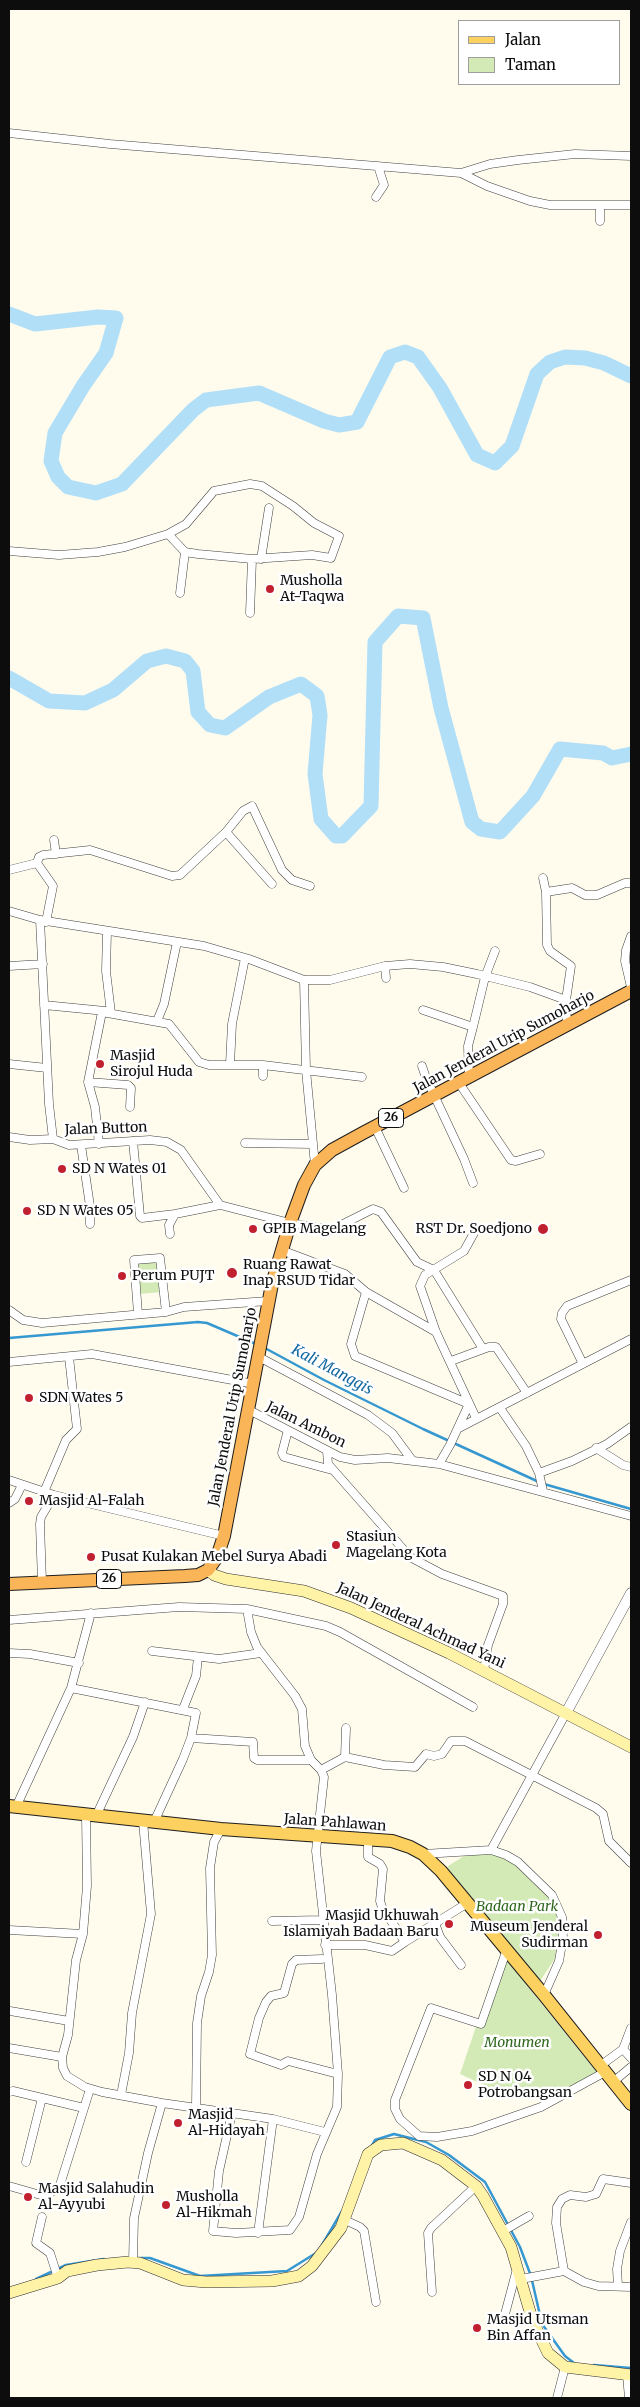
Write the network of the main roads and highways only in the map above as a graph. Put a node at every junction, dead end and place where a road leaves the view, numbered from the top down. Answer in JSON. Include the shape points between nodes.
{"nodes":[{"id":1,"x":631,"y":991,"type":"edge"},
{"id":2,"x":208,"y":1570,"type":"junction"},
{"id":3,"x":9,"y":1584,"type":"edge"},
{"id":4,"x":631,"y":1747,"type":"edge"},
{"id":5,"x":12,"y":1806,"type":"edge"},
{"id":6,"x":631,"y":2104,"type":"edge"},
{"id":7,"x":9,"y":2294,"type":"edge"},
{"id":8,"x":629,"y":2375,"type":"edge"}],
"edges":[{"from":1,"to":2,"type":"highway","name":"Jalan Jenderal Urip Sumoharjo","number":"26","via":[[332,1150],[315,1165],[304,1185],[281,1250],[268,1301],[224,1536],[217,1557]]},
{"from":2,"to":3,"type":"highway","number":"26","via":[[185,1576]]},
{"from":2,"to":4,"type":"main road","name":"Jalan Jenderal Achmad Yani","via":[[226,1579],[304,1591],[377,1619]]},
{"from":5,"to":6,"type":"main road","name":"Jalan Pahlawan","via":[[221,1829],[392,1841],[423,1854],[506,1949]]},
{"from":7,"to":8,"type":"main road","via":[[67,2271],[133,2258],[183,2280],[291,2279],[312,2266],[345,2220],[368,2154],[386,2144],[420,2140],[476,2186],[504,2230],[517,2267],[526,2278],[537,2333],[548,2353],[565,2367]]}]}
